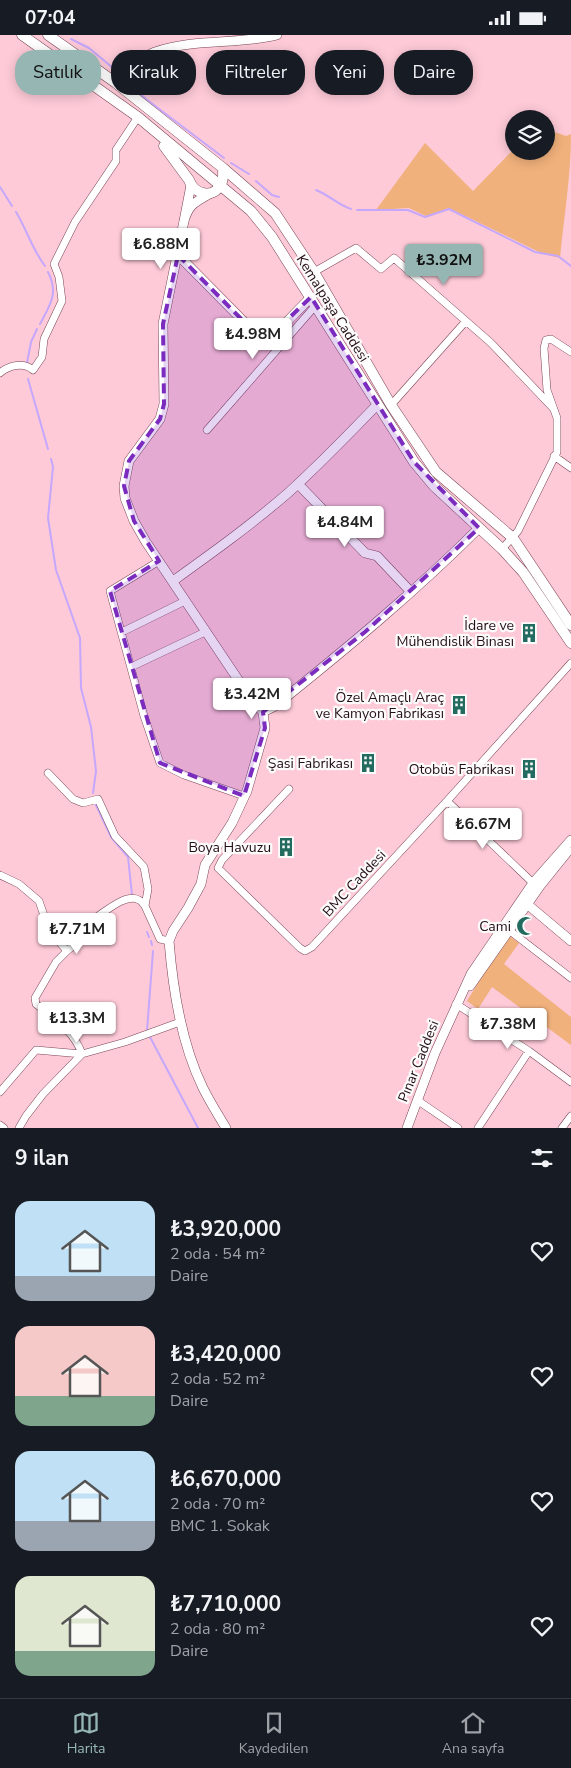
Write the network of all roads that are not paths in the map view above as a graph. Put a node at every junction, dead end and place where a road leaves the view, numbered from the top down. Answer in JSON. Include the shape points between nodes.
{"nodes":[{"id":1,"x":22,"y":35,"type":"edge"},
{"id":2,"x":48,"y":35,"type":"edge"},
{"id":3,"x":278,"y":35,"type":"edge"},
{"id":4,"x":166,"y":50,"type":"edge"},
{"id":5,"x":111,"y":79,"type":"edge"},
{"id":6,"x":131,"y":95,"type":"edge"},
{"id":7,"x":138,"y":117,"type":"junction"},
{"id":8,"x":153,"y":131,"type":"junction"},
{"id":9,"x":194,"y":165,"type":"junction"},
{"id":10,"x":219,"y":165,"type":"junction"},
{"id":11,"x":190,"y":183,"type":"junction"},
{"id":12,"x":221,"y":186,"type":"junction"},
{"id":13,"x":212,"y":193,"type":"junction"},
{"id":14,"x":184,"y":221,"type":"junction"},
{"id":15,"x":178,"y":255,"type":"junction"},
{"id":16,"x":314,"y":272,"type":"junction"},
{"id":17,"x":314,"y":301,"type":"junction"},
{"id":18,"x":466,"y":321,"type":"junction"},
{"id":19,"x":571,"y":352,"type":"edge"},
{"id":20,"x":0,"y":373,"type":"edge"},
{"id":21,"x":377,"y":405,"type":"junction"},
{"id":22,"x":392,"y":405,"type":"junction"},
{"id":23,"x":553,"y":408,"type":"junction"},
{"id":24,"x":206,"y":430,"type":"dead end"},
{"id":25,"x":554,"y":456,"type":"junction"},
{"id":26,"x":571,"y":468,"type":"edge"},
{"id":27,"x":298,"y":484,"type":"junction"},
{"id":28,"x":479,"y":528,"type":"junction"},
{"id":29,"x":513,"y":538,"type":"junction"},
{"id":30,"x":502,"y":549,"type":"junction"},
{"id":31,"x":159,"y":561,"type":"junction"},
{"id":32,"x":172,"y":581,"type":"junction"},
{"id":33,"x":411,"y":592,"type":"junction"},
{"id":34,"x":185,"y":601,"type":"junction"},
{"id":35,"x":571,"y":625,"type":"edge"},
{"id":36,"x":122,"y":632,"type":"junction"},
{"id":37,"x":205,"y":632,"type":"junction"},
{"id":38,"x":571,"y":643,"type":"edge"},
{"id":39,"x":571,"y":663,"type":"edge"},
{"id":40,"x":131,"y":667,"type":"junction"},
{"id":41,"x":263,"y":711,"type":"junction"},
{"id":42,"x":48,"y":773,"type":"dead end"},
{"id":43,"x":289,"y":789,"type":"dead end"},
{"id":44,"x":244,"y":796,"type":"junction"},
{"id":45,"x":447,"y":801,"type":"junction"},
{"id":46,"x":571,"y":839,"type":"edge"},
{"id":47,"x":571,"y":848,"type":"edge"},
{"id":48,"x":0,"y":875,"type":"edge"},
{"id":49,"x":533,"y":883,"type":"junction"},
{"id":50,"x":527,"y":904,"type":"junction"},
{"id":51,"x":145,"y":906,"type":"junction"},
{"id":52,"x":509,"y":930,"type":"junction"},
{"id":53,"x":169,"y":941,"type":"junction"},
{"id":54,"x":571,"y":941,"type":"edge"},
{"id":55,"x":67,"y":951,"type":"junction"},
{"id":56,"x":571,"y":978,"type":"edge"},
{"id":57,"x":456,"y":1004,"type":"junction"},
{"id":58,"x":180,"y":1022,"type":"junction"},
{"id":59,"x":529,"y":1051,"type":"junction"},
{"id":60,"x":82,"y":1054,"type":"junction"},
{"id":61,"x":571,"y":1082,"type":"edge"},
{"id":62,"x":0,"y":1091,"type":"edge"},
{"id":63,"x":417,"y":1100,"type":"junction"},
{"id":64,"x":571,"y":1116,"type":"edge"},
{"id":65,"x":0,"y":1125,"type":"edge"},
{"id":66,"x":4,"y":1128,"type":"edge"},
{"id":67,"x":19,"y":1128,"type":"edge"},
{"id":68,"x":226,"y":1128,"type":"edge"},
{"id":69,"x":407,"y":1128,"type":"edge"},
{"id":70,"x":458,"y":1128,"type":"edge"},
{"id":71,"x":478,"y":1128,"type":"edge"},
{"id":72,"x":562,"y":1128,"type":"edge"}],
"edges":[{"from":1,"to":7,"type":"main road","name":"Kemalpaşa Caddesi"},
{"from":2,"to":5,"type":"main road","name":"Kemalpaşa Caddesi"},
{"from":3,"to":4,"type":"street","via":[[194,43]]},
{"from":6,"to":10,"type":"main road","name":"Kemalpaşa Caddesi"},
{"from":7,"to":8,"type":"main road","name":"Kemalpaşa Caddesi"},
{"from":7,"to":20,"type":"street","via":[[116,150],[116,161],[75,222],[54,264],[62,301],[44,339],[42,357],[34,371],[28,366],[21,366],[4,369]]},
{"from":8,"to":9,"type":"main road","name":"Kemalpaşa Caddesi"},
{"from":8,"to":11,"type":"main road"},
{"from":9,"to":10,"type":"main road","via":[[204,160]]},
{"from":9,"to":11,"type":"main road","via":[[189,174]]},
{"from":9,"to":12,"type":"main road","name":"Kemalpaşa Caddesi"},
{"from":10,"to":12,"type":"main road"},
{"from":10,"to":16,"type":"main road","name":"Kemalpaşa Caddesi","via":[[275,213]]},
{"from":11,"to":13,"type":"main road","via":[[200,193]]},
{"from":11,"to":14,"type":"street"},
{"from":12,"to":13,"type":"main road"},
{"from":12,"to":17,"type":"main road","name":"Kemalpaşa Caddesi","via":[[251,211]]},
{"from":13,"to":14,"type":"street","via":[[192,204]]},
{"from":14,"to":15,"type":"street"},
{"from":15,"to":17,"type":"street","via":[[264,342]]},
{"from":15,"to":31,"type":"street","via":[[163,325],[164,404],[160,419],[129,461],[124,486],[134,521]]},
{"from":16,"to":18,"type":"street","via":[[356,248],[381,269],[394,258]]},
{"from":16,"to":22,"type":"main road","name":"Kemalpaşa Caddesi"},
{"from":17,"to":21,"type":"main road","name":"Kemalpaşa Caddesi"},
{"from":17,"to":24,"type":"street"},
{"from":18,"to":22,"type":"street"},
{"from":18,"to":23,"type":"street"},
{"from":19,"to":23,"type":"street","via":[[552,339],[546,340],[547,390]]},
{"from":21,"to":27,"type":"street"},
{"from":21,"to":28,"type":"main road","name":"Kemalpaşa Caddesi","via":[[434,486]]},
{"from":22,"to":29,"type":"main road","name":"Kemalpaşa Caddesi","via":[[436,472]]},
{"from":23,"to":25,"type":"street","via":[[557,418],[557,451]]},
{"from":25,"to":26,"type":"street"},
{"from":25,"to":29,"type":"street"},
{"from":27,"to":32,"type":"street"},
{"from":27,"to":33,"type":"street","via":[[366,553],[377,556]]},
{"from":28,"to":30,"type":"main road","name":"Kemalpaşa Caddesi"},
{"from":28,"to":33,"type":"street"},
{"from":29,"to":30,"type":"street"},
{"from":29,"to":35,"type":"main road","name":"Kemalpaşa Caddesi"},
{"from":30,"to":38,"type":"main road","name":"Kemalpaşa Caddesi","via":[[528,579]]},
{"from":31,"to":32,"type":"street"},
{"from":31,"to":36,"type":"street","via":[[110,591]]},
{"from":32,"to":34,"type":"street"},
{"from":33,"to":41,"type":"street","via":[[275,706]]},
{"from":34,"to":36,"type":"street"},
{"from":34,"to":37,"type":"street"},
{"from":36,"to":40,"type":"street"},
{"from":37,"to":40,"type":"street"},
{"from":37,"to":41,"type":"street","via":[[251,699]]},
{"from":39,"to":45,"type":"street","name":"BMC Caddesi"},
{"from":40,"to":44,"type":"street","via":[[160,763]]},
{"from":41,"to":44,"type":"street","via":[[265,728]]},
{"from":42,"to":51,"type":"street","via":[[74,799],[83,803],[98,799],[115,836],[144,867],[148,889]]},
{"from":43,"to":45,"type":"street","name":"BMC Caddesi","via":[[218,868],[305,951]]},
{"from":44,"to":53,"type":"street","via":[[232,823],[205,865],[200,884]]},
{"from":45,"to":49,"type":"street"},
{"from":46,"to":49,"type":"street","name":"Pınar Caddesi"},
{"from":47,"to":50,"type":"street","name":"Pınar Caddesi"},
{"from":48,"to":55,"type":"street","via":[[19,884],[39,901],[49,929]]},
{"from":49,"to":57,"type":"street","name":"Pınar Caddesi","via":[[471,973]]},
{"from":50,"to":52,"type":"street","name":"Pınar Caddesi"},
{"from":50,"to":54,"type":"street"},
{"from":51,"to":53,"type":"street","via":[[160,939]]},
{"from":51,"to":55,"type":"street","via":[[134,899],[118,903],[95,918],[91,930]]},
{"from":52,"to":56,"type":"street"},
{"from":52,"to":57,"type":"street","name":"Pınar Caddesi"},
{"from":53,"to":58,"type":"street"},
{"from":55,"to":60,"type":"street","via":[[56,962],[35,998],[36,1004],[64,1026],[78,1043]]},
{"from":57,"to":59,"type":"street"},
{"from":57,"to":63,"type":"street","name":"Pınar Caddesi"},
{"from":58,"to":60,"type":"street"},
{"from":58,"to":68,"type":"street","via":[[202,1087]]},
{"from":59,"to":61,"type":"street"},
{"from":59,"to":71,"type":"street"},
{"from":60,"to":62,"type":"street","via":[[36,1050]]},
{"from":60,"to":67,"type":"street","via":[[44,1094]]},
{"from":63,"to":69,"type":"street","name":"Pınar Caddesi"},
{"from":63,"to":70,"type":"street"},
{"from":64,"to":72,"type":"street"},
{"from":65,"to":66,"type":"street"}]}
